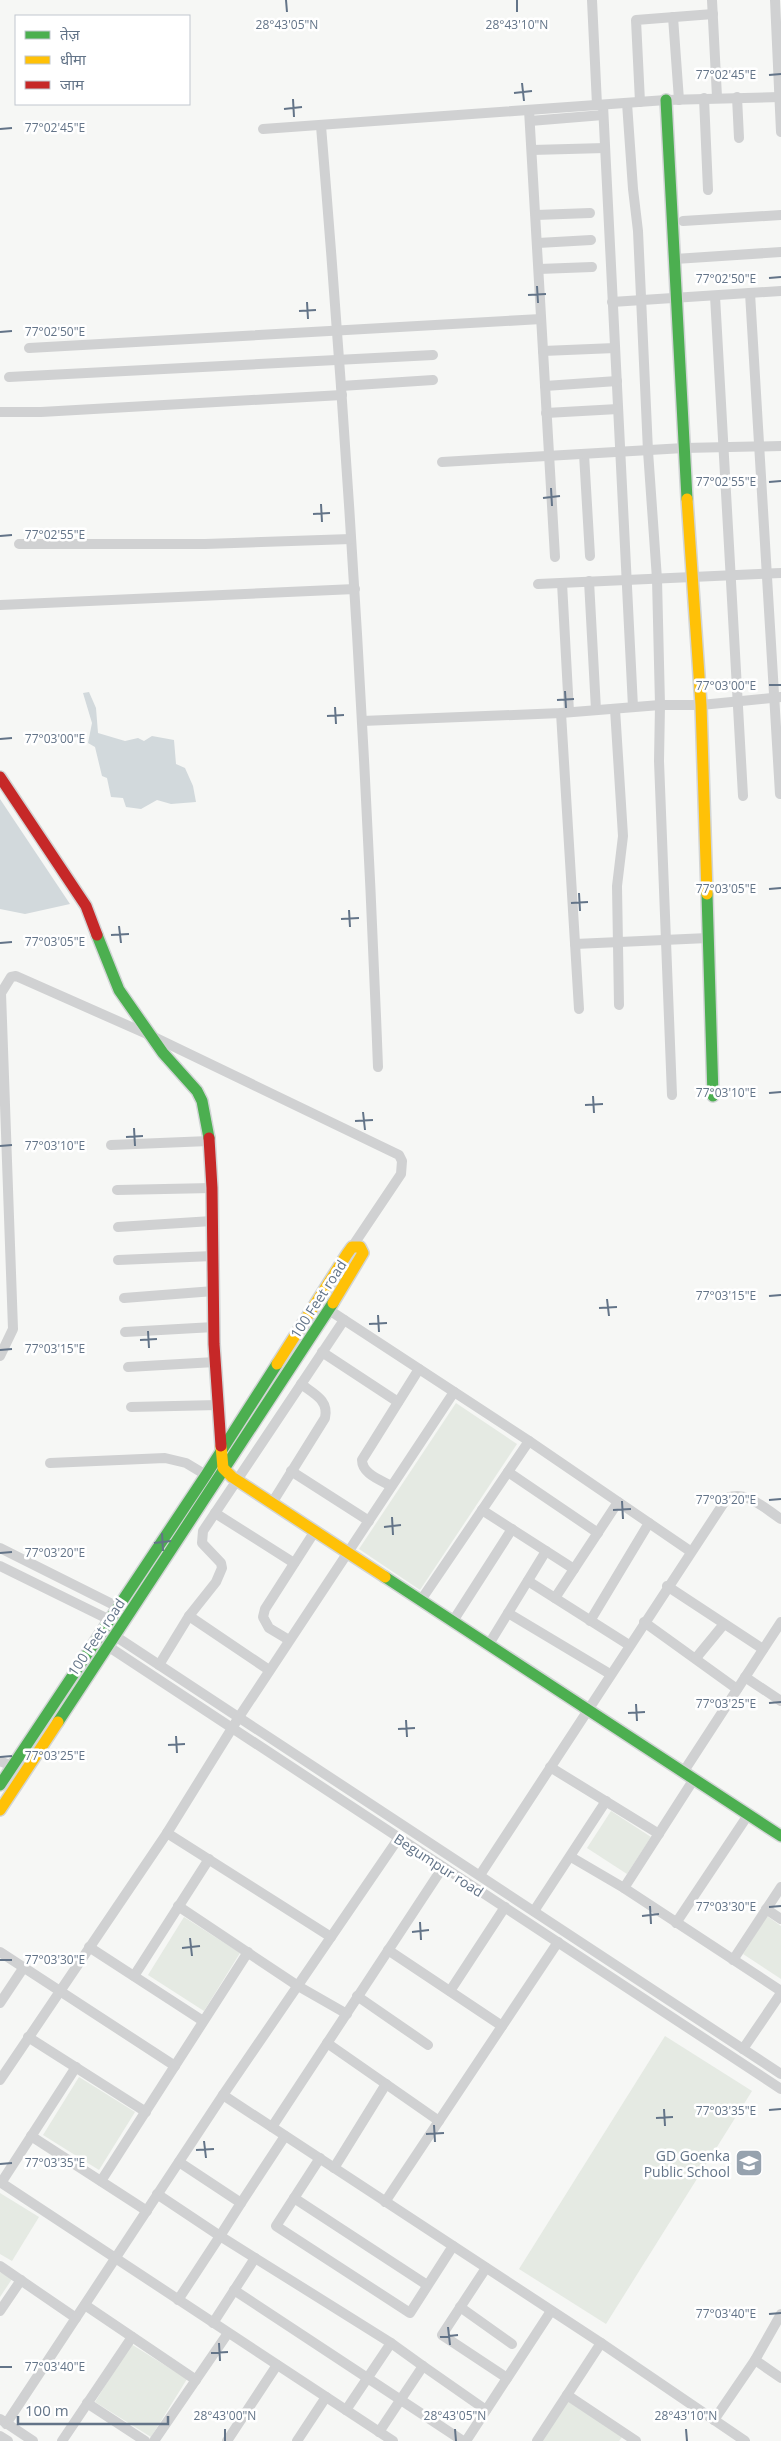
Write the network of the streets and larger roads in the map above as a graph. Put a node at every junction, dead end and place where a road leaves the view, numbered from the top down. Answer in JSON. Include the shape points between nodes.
{"nodes":[{"id":1,"x":592,"y":0,"type":"edge"},
{"id":2,"x":712,"y":0,"type":"edge"},
{"id":3,"x":775,"y":0,"type":"edge"},
{"id":4,"x":713,"y":14,"type":"junction"},
{"id":5,"x":673,"y":16,"type":"junction"},
{"id":6,"x":779,"y":44,"type":"edge"},
{"id":7,"x":780,"y":96,"type":"edge"},
{"id":8,"x":717,"y":97,"type":"junction"},
{"id":9,"x":737,"y":97,"type":"junction"},
{"id":10,"x":704,"y":98,"type":"junction"},
{"id":11,"x":666,"y":100,"type":"junction"},
{"id":12,"x":679,"y":100,"type":"junction"},
{"id":13,"x":640,"y":102,"type":"junction"},
{"id":14,"x":627,"y":103,"type":"junction"},
{"id":15,"x":601,"y":108,"type":"junction"},
{"id":16,"x":530,"y":110,"type":"junction"},
{"id":17,"x":530,"y":121,"type":"junction"},
{"id":18,"x":321,"y":126,"type":"junction"},
{"id":19,"x":263,"y":129,"type":"dead end"},
{"id":20,"x":781,"y":132,"type":"edge"},
{"id":21,"x":739,"y":138,"type":"dead end"},
{"id":22,"x":605,"y":148,"type":"junction"},
{"id":23,"x":532,"y":150,"type":"junction"},
{"id":24,"x":708,"y":190,"type":"dead end"},
{"id":25,"x":590,"y":214,"type":"dead end"},
{"id":26,"x":536,"y":215,"type":"junction"},
{"id":27,"x":781,"y":215,"type":"edge"},
{"id":28,"x":683,"y":221,"type":"dead end"},
{"id":29,"x":591,"y":240,"type":"dead end"},
{"id":30,"x":538,"y":243,"type":"junction"},
{"id":31,"x":781,"y":252,"type":"edge"},
{"id":32,"x":675,"y":259,"type":"junction"},
{"id":33,"x":592,"y":267,"type":"dead end"},
{"id":34,"x":539,"y":270,"type":"junction"},
{"id":35,"x":781,"y":291,"type":"edge"},
{"id":36,"x":750,"y":293,"type":"junction"},
{"id":37,"x":715,"y":296,"type":"junction"},
{"id":38,"x":677,"y":298,"type":"junction"},
{"id":39,"x":641,"y":300,"type":"junction"},
{"id":40,"x":612,"y":302,"type":"junction"},
{"id":41,"x":541,"y":319,"type":"junction"},
{"id":42,"x":338,"y":331,"type":"junction"},
{"id":43,"x":29,"y":348,"type":"dead end"},
{"id":44,"x":615,"y":348,"type":"junction"},
{"id":45,"x":542,"y":351,"type":"junction"},
{"id":46,"x":433,"y":355,"type":"dead end"},
{"id":47,"x":340,"y":359,"type":"junction"},
{"id":48,"x":9,"y":377,"type":"dead end"},
{"id":49,"x":433,"y":380,"type":"dead end"},
{"id":50,"x":617,"y":381,"type":"junction"},
{"id":51,"x":545,"y":386,"type":"junction"},
{"id":52,"x":341,"y":390,"type":"junction"},
{"id":53,"x":618,"y":409,"type":"junction"},
{"id":54,"x":0,"y":412,"type":"edge"},
{"id":55,"x":546,"y":413,"type":"junction"},
{"id":56,"x":758,"y":446,"type":"junction"},
{"id":57,"x":781,"y":446,"type":"edge"},
{"id":58,"x":684,"y":448,"type":"junction"},
{"id":59,"x":723,"y":448,"type":"junction"},
{"id":60,"x":648,"y":451,"type":"junction"},
{"id":61,"x":621,"y":452,"type":"junction"},
{"id":62,"x":584,"y":454,"type":"junction"},
{"id":63,"x":549,"y":456,"type":"junction"},
{"id":64,"x":442,"y":462,"type":"dead end"},
{"id":65,"x":351,"y":539,"type":"junction"},
{"id":66,"x":19,"y":544,"type":"dead end"},
{"id":67,"x":590,"y":556,"type":"dead end"},
{"id":68,"x":555,"y":557,"type":"dead end"},
{"id":69,"x":781,"y":573,"type":"edge"},
{"id":70,"x":766,"y":574,"type":"junction"},
{"id":71,"x":731,"y":576,"type":"junction"},
{"id":72,"x":693,"y":577,"type":"junction"},
{"id":73,"x":628,"y":579,"type":"junction"},
{"id":74,"x":657,"y":579,"type":"junction"},
{"id":75,"x":588,"y":581,"type":"junction"},
{"id":76,"x":562,"y":583,"type":"junction"},
{"id":77,"x":538,"y":584,"type":"dead end"},
{"id":78,"x":355,"y":590,"type":"junction"},
{"id":79,"x":0,"y":605,"type":"edge"},
{"id":80,"x":777,"y":698,"type":"edge"},
{"id":81,"x":738,"y":702,"type":"junction"},
{"id":82,"x":660,"y":705,"type":"junction"},
{"id":83,"x":701,"y":705,"type":"junction"},
{"id":84,"x":633,"y":707,"type":"junction"},
{"id":85,"x":615,"y":709,"type":"junction"},
{"id":86,"x":596,"y":710,"type":"junction"},
{"id":87,"x":565,"y":712,"type":"junction"},
{"id":88,"x":362,"y":721,"type":"junction"},
{"id":89,"x":0,"y":777,"type":"edge"},
{"id":90,"x":780,"y":794,"type":"edge"},
{"id":91,"x":743,"y":796,"type":"dead end"},
{"id":92,"x":708,"y":938,"type":"junction"},
{"id":93,"x":666,"y":940,"type":"junction"},
{"id":94,"x":617,"y":942,"type":"junction"},
{"id":95,"x":575,"y":944,"type":"junction"},
{"id":96,"x":619,"y":1005,"type":"dead end"},
{"id":97,"x":579,"y":1009,"type":"dead end"},
{"id":98,"x":150,"y":1035,"type":"junction"},
{"id":99,"x":378,"y":1067,"type":"dead end"},
{"id":100,"x":672,"y":1095,"type":"dead end"},
{"id":101,"x":713,"y":1096,"type":"dead end"},
{"id":102,"x":209,"y":1141,"type":"junction"},
{"id":103,"x":111,"y":1145,"type":"dead end"},
{"id":104,"x":212,"y":1188,"type":"junction"},
{"id":105,"x":117,"y":1190,"type":"dead end"},
{"id":106,"x":212,"y":1221,"type":"junction"},
{"id":107,"x":118,"y":1227,"type":"dead end"},
{"id":108,"x":352,"y":1247,"type":"junction"},
{"id":109,"x":213,"y":1256,"type":"junction"},
{"id":110,"x":118,"y":1260,"type":"dead end"},
{"id":111,"x":214,"y":1292,"type":"junction"},
{"id":112,"x":124,"y":1298,"type":"dead end"},
{"id":113,"x":329,"y":1310,"type":"junction"},
{"id":114,"x":344,"y":1320,"type":"junction"},
{"id":115,"x":214,"y":1327,"type":"junction"},
{"id":116,"x":124,"y":1332,"type":"dead end"},
{"id":117,"x":322,"y":1352,"type":"junction"},
{"id":118,"x":0,"y":1356,"type":"edge"},
{"id":119,"x":215,"y":1362,"type":"junction"},
{"id":120,"x":128,"y":1367,"type":"dead end"},
{"id":121,"x":419,"y":1369,"type":"junction"},
{"id":122,"x":301,"y":1384,"type":"junction"},
{"id":123,"x":454,"y":1392,"type":"junction"},
{"id":124,"x":398,"y":1402,"type":"junction"},
{"id":125,"x":218,"y":1405,"type":"junction"},
{"id":126,"x":131,"y":1407,"type":"dead end"},
{"id":127,"x":529,"y":1441,"type":"junction"},
{"id":128,"x":222,"y":1450,"type":"junction"},
{"id":129,"x":50,"y":1463,"type":"dead end"},
{"id":130,"x":223,"y":1468,"type":"junction"},
{"id":131,"x":291,"y":1471,"type":"junction"},
{"id":132,"x":508,"y":1472,"type":"junction"},
{"id":133,"x":206,"y":1475,"type":"junction"},
{"id":134,"x":237,"y":1480,"type":"junction"},
{"id":135,"x":392,"y":1486,"type":"junction"},
{"id":136,"x":618,"y":1502,"type":"junction"},
{"id":137,"x":272,"y":1503,"type":"junction"},
{"id":138,"x":482,"y":1510,"type":"junction"},
{"id":139,"x":215,"y":1513,"type":"junction"},
{"id":140,"x":781,"y":1519,"type":"edge"},
{"id":141,"x":369,"y":1521,"type":"junction"},
{"id":142,"x":649,"y":1523,"type":"junction"},
{"id":143,"x":512,"y":1529,"type":"junction"},
{"id":144,"x":315,"y":1531,"type":"junction"},
{"id":145,"x":598,"y":1533,"type":"junction"},
{"id":146,"x":0,"y":1548,"type":"edge"},
{"id":147,"x":546,"y":1551,"type":"junction"},
{"id":148,"x":348,"y":1552,"type":"junction"},
{"id":149,"x":690,"y":1552,"type":"junction"},
{"id":150,"x":294,"y":1563,"type":"junction"},
{"id":151,"x":0,"y":1566,"type":"edge"},
{"id":152,"x":574,"y":1569,"type":"junction"},
{"id":153,"x":528,"y":1581,"type":"junction"},
{"id":154,"x":667,"y":1586,"type":"junction"},
{"id":155,"x":555,"y":1598,"type":"junction"},
{"id":156,"x":421,"y":1600,"type":"junction"},
{"id":157,"x":118,"y":1607,"type":"junction"},
{"id":158,"x":508,"y":1613,"type":"junction"},
{"id":159,"x":190,"y":1616,"type":"junction"},
{"id":160,"x":453,"y":1621,"type":"junction"},
{"id":161,"x":590,"y":1621,"type":"junction"},
{"id":162,"x":644,"y":1622,"type":"junction"},
{"id":163,"x":781,"y":1622,"type":"edge"},
{"id":164,"x":107,"y":1624,"type":"junction"},
{"id":165,"x":724,"y":1624,"type":"junction"},
{"id":166,"x":116,"y":1636,"type":"junction"},
{"id":167,"x":97,"y":1640,"type":"junction"},
{"id":168,"x":289,"y":1640,"type":"junction"},
{"id":169,"x":489,"y":1644,"type":"junction"},
{"id":170,"x":629,"y":1645,"type":"junction"},
{"id":171,"x":108,"y":1646,"type":"junction"},
{"id":172,"x":764,"y":1649,"type":"junction"},
{"id":173,"x":696,"y":1658,"type":"junction"},
{"id":174,"x":159,"y":1665,"type":"junction"},
{"id":175,"x":269,"y":1670,"type":"junction"},
{"id":176,"x":610,"y":1674,"type":"junction"},
{"id":177,"x":745,"y":1678,"type":"junction"},
{"id":178,"x":737,"y":1689,"type":"junction"},
{"id":179,"x":781,"y":1701,"type":"edge"},
{"id":180,"x":587,"y":1710,"type":"junction"},
{"id":181,"x":238,"y":1716,"type":"junction"},
{"id":182,"x":232,"y":1728,"type":"junction"},
{"id":183,"x":0,"y":1760,"type":"edge"},
{"id":184,"x":12,"y":1766,"type":"junction"},
{"id":185,"x":550,"y":1767,"type":"junction"},
{"id":186,"x":684,"y":1771,"type":"junction"},
{"id":187,"x":694,"y":1779,"type":"junction"},
{"id":188,"x":0,"y":1786,"type":"edge"},
{"id":189,"x":606,"y":1801,"type":"junction"},
{"id":190,"x":0,"y":1810,"type":"edge"},
{"id":191,"x":748,"y":1814,"type":"junction"},
{"id":192,"x":166,"y":1833,"type":"junction"},
{"id":193,"x":658,"y":1834,"type":"junction"},
{"id":194,"x":781,"y":1836,"type":"edge"},
{"id":195,"x":398,"y":1839,"type":"junction"},
{"id":196,"x":426,"y":1840,"type":"junction"},
{"id":197,"x":418,"y":1851,"type":"junction"},
{"id":198,"x":571,"y":1857,"type":"junction"},
{"id":199,"x":209,"y":1859,"type":"junction"},
{"id":200,"x":443,"y":1867,"type":"junction"},
{"id":201,"x":480,"y":1875,"type":"junction"},
{"id":202,"x":781,"y":1887,"type":"edge"},
{"id":203,"x":624,"y":1888,"type":"junction"},
{"id":204,"x":178,"y":1906,"type":"junction"},
{"id":205,"x":505,"y":1908,"type":"junction"},
{"id":206,"x":766,"y":1909,"type":"junction"},
{"id":207,"x":534,"y":1911,"type":"junction"},
{"id":208,"x":781,"y":1919,"type":"edge"},
{"id":209,"x":676,"y":1923,"type":"junction"},
{"id":210,"x":331,"y":1937,"type":"junction"},
{"id":211,"x":558,"y":1942,"type":"junction"},
{"id":212,"x":89,"y":1947,"type":"junction"},
{"id":213,"x":388,"y":1950,"type":"junction"},
{"id":214,"x":0,"y":1952,"type":"edge"},
{"id":215,"x":248,"y":1952,"type":"junction"},
{"id":216,"x":733,"y":1960,"type":"junction"},
{"id":217,"x":24,"y":1968,"type":"junction"},
{"id":218,"x":134,"y":1976,"type":"junction"},
{"id":219,"x":298,"y":1986,"type":"junction"},
{"id":220,"x":59,"y":1990,"type":"junction"},
{"id":221,"x":450,"y":1991,"type":"junction"},
{"id":222,"x":781,"y":1992,"type":"edge"},
{"id":223,"x":358,"y":1996,"type":"junction"},
{"id":224,"x":1,"y":2001,"type":"edge"},
{"id":225,"x":347,"y":2014,"type":"junction"},
{"id":226,"x":203,"y":2021,"type":"junction"},
{"id":227,"x":502,"y":2026,"type":"junction"},
{"id":228,"x":28,"y":2037,"type":"junction"},
{"id":229,"x":327,"y":2044,"type":"junction"},
{"id":230,"x":428,"y":2045,"type":"dead end"},
{"id":231,"x":743,"y":2049,"type":"junction"},
{"id":232,"x":175,"y":2066,"type":"junction"},
{"id":233,"x":76,"y":2067,"type":"junction"},
{"id":234,"x":781,"y":2074,"type":"edge"},
{"id":235,"x":0,"y":2080,"type":"edge"},
{"id":236,"x":386,"y":2084,"type":"junction"},
{"id":237,"x":781,"y":2089,"type":"edge"},
{"id":238,"x":223,"y":2095,"type":"junction"},
{"id":239,"x":146,"y":2112,"type":"junction"},
{"id":240,"x":439,"y":2121,"type":"junction"},
{"id":241,"x":272,"y":2127,"type":"junction"},
{"id":242,"x":31,"y":2136,"type":"junction"},
{"id":243,"x":285,"y":2136,"type":"junction"},
{"id":244,"x":320,"y":2158,"type":"junction"},
{"id":245,"x":179,"y":2162,"type":"junction"},
{"id":246,"x":334,"y":2168,"type":"junction"},
{"id":247,"x":101,"y":2181,"type":"junction"},
{"id":248,"x":1,"y":2183,"type":"edge"},
{"id":249,"x":157,"y":2194,"type":"junction"},
{"id":250,"x":294,"y":2198,"type":"junction"},
{"id":251,"x":385,"y":2202,"type":"junction"},
{"id":252,"x":242,"y":2203,"type":"junction"},
{"id":253,"x":146,"y":2210,"type":"junction"},
{"id":254,"x":220,"y":2236,"type":"junction"},
{"id":255,"x":453,"y":2246,"type":"junction"},
{"id":256,"x":115,"y":2258,"type":"junction"},
{"id":257,"x":255,"y":2258,"type":"junction"},
{"id":258,"x":0,"y":2266,"type":"edge"},
{"id":259,"x":486,"y":2268,"type":"junction"},
{"id":260,"x":21,"y":2280,"type":"junction"},
{"id":261,"x":427,"y":2285,"type":"junction"},
{"id":262,"x":234,"y":2290,"type":"junction"},
{"id":263,"x":178,"y":2300,"type":"junction"},
{"id":264,"x":85,"y":2304,"type":"junction"},
{"id":265,"x":460,"y":2307,"type":"junction"},
{"id":266,"x":0,"y":2311,"type":"edge"},
{"id":267,"x":551,"y":2311,"type":"junction"},
{"id":268,"x":781,"y":2314,"type":"edge"},
{"id":269,"x":76,"y":2318,"type":"junction"},
{"id":270,"x":213,"y":2323,"type":"junction"},
{"id":271,"x":228,"y":2333,"type":"junction"},
{"id":272,"x":132,"y":2337,"type":"junction"},
{"id":273,"x":391,"y":2343,"type":"junction"},
{"id":274,"x":601,"y":2343,"type":"junction"},
{"id":275,"x":512,"y":2344,"type":"dead end"},
{"id":276,"x":755,"y":2360,"type":"junction"},
{"id":277,"x":277,"y":2365,"type":"junction"},
{"id":278,"x":423,"y":2366,"type":"junction"},
{"id":279,"x":368,"y":2377,"type":"junction"},
{"id":280,"x":507,"y":2378,"type":"junction"},
{"id":281,"x":781,"y":2378,"type":"edge"},
{"id":282,"x":196,"y":2380,"type":"junction"},
{"id":283,"x":567,"y":2395,"type":"junction"},
{"id":284,"x":326,"y":2397,"type":"junction"},
{"id":285,"x":401,"y":2400,"type":"junction"},
{"id":286,"x":87,"y":2403,"type":"junction"},
{"id":287,"x":346,"y":2410,"type":"junction"},
{"id":288,"x":486,"y":2410,"type":"junction"},
{"id":289,"x":714,"y":2420,"type":"junction"},
{"id":290,"x":3,"y":2422,"type":"edge"},
{"id":291,"x":379,"y":2432,"type":"junction"},
{"id":292,"x":0,"y":2436,"type":"edge"},
{"id":293,"x":630,"y":2439,"type":"edge"},
{"id":294,"x":8,"y":2441,"type":"edge"},
{"id":295,"x":33,"y":2441,"type":"edge"},
{"id":296,"x":62,"y":2441,"type":"edge"},
{"id":297,"x":144,"y":2441,"type":"edge"},
{"id":298,"x":154,"y":2441,"type":"edge"},
{"id":299,"x":227,"y":2441,"type":"edge"},
{"id":300,"x":297,"y":2441,"type":"edge"},
{"id":301,"x":393,"y":2441,"type":"edge"},
{"id":302,"x":464,"y":2441,"type":"edge"},
{"id":303,"x":537,"y":2441,"type":"edge"},
{"id":304,"x":745,"y":2441,"type":"edge"}],
"edges":[{"from":1,"to":15,"type":"street"},
{"from":2,"to":4,"type":"street"},
{"from":3,"to":6,"type":"street"},
{"from":4,"to":5,"type":"street"},
{"from":4,"to":8,"type":"street"},
{"from":5,"to":12,"type":"street"},
{"from":5,"to":13,"type":"street","via":[[638,18],[636,21]]},
{"from":6,"to":7,"type":"street"},
{"from":7,"to":9,"type":"street"},
{"from":7,"to":20,"type":"street"},
{"from":8,"to":9,"type":"street"},
{"from":8,"to":10,"type":"street"},
{"from":9,"to":21,"type":"street"},
{"from":10,"to":12,"type":"street"},
{"from":10,"to":24,"type":"street"},
{"from":11,"to":12,"type":"street"},
{"from":11,"to":13,"type":"street"},
{"from":11,"to":32,"type":"street"},
{"from":13,"to":14,"type":"street"},
{"from":14,"to":15,"type":"street"},
{"from":14,"to":39,"type":"street","via":[[638,221]]},
{"from":15,"to":16,"type":"street"},
{"from":15,"to":17,"type":"street"},
{"from":15,"to":22,"type":"street"},
{"from":16,"to":17,"type":"street"},
{"from":16,"to":18,"type":"street"},
{"from":17,"to":23,"type":"street"},
{"from":18,"to":19,"type":"street"},
{"from":18,"to":42,"type":"street"},
{"from":22,"to":23,"type":"street"},
{"from":22,"to":40,"type":"street"},
{"from":23,"to":26,"type":"street"},
{"from":25,"to":26,"type":"street"},
{"from":26,"to":30,"type":"street"},
{"from":27,"to":28,"type":"street"},
{"from":29,"to":30,"type":"street"},
{"from":30,"to":34,"type":"street"},
{"from":31,"to":32,"type":"street"},
{"from":32,"to":38,"type":"street"},
{"from":33,"to":34,"type":"street"},
{"from":34,"to":41,"type":"street"},
{"from":35,"to":36,"type":"street"},
{"from":36,"to":37,"type":"street"},
{"from":36,"to":56,"type":"street"},
{"from":37,"to":38,"type":"street"},
{"from":37,"to":59,"type":"street"},
{"from":38,"to":39,"type":"street"},
{"from":38,"to":58,"type":"street"},
{"from":39,"to":40,"type":"street"},
{"from":39,"to":60,"type":"street"},
{"from":40,"to":44,"type":"street"},
{"from":41,"to":42,"type":"street"},
{"from":41,"to":45,"type":"street"},
{"from":42,"to":43,"type":"street"},
{"from":42,"to":47,"type":"street"},
{"from":44,"to":45,"type":"street"},
{"from":44,"to":50,"type":"street"},
{"from":45,"to":51,"type":"street"},
{"from":46,"to":47,"type":"street"},
{"from":47,"to":48,"type":"street"},
{"from":47,"to":52,"type":"street"},
{"from":49,"to":52,"type":"street"},
{"from":50,"to":51,"type":"street"},
{"from":50,"to":53,"type":"street"},
{"from":51,"to":55,"type":"street"},
{"from":52,"to":54,"type":"street","via":[[41,412]]},
{"from":52,"to":65,"type":"street"},
{"from":53,"to":55,"type":"street"},
{"from":53,"to":61,"type":"street"},
{"from":55,"to":63,"type":"street"},
{"from":56,"to":57,"type":"street"},
{"from":56,"to":59,"type":"street"},
{"from":56,"to":70,"type":"street"},
{"from":58,"to":59,"type":"street"},
{"from":58,"to":60,"type":"street"},
{"from":58,"to":72,"type":"street"},
{"from":59,"to":71,"type":"street"},
{"from":60,"to":61,"type":"street"},
{"from":60,"to":74,"type":"street"},
{"from":61,"to":62,"type":"street"},
{"from":61,"to":73,"type":"street"},
{"from":62,"to":63,"type":"street"},
{"from":62,"to":67,"type":"street"},
{"from":63,"to":64,"type":"street"},
{"from":63,"to":68,"type":"street"},
{"from":65,"to":66,"type":"street","via":[[205,544]]},
{"from":65,"to":78,"type":"street"},
{"from":69,"to":70,"type":"street"},
{"from":70,"to":71,"type":"street"},
{"from":70,"to":80,"type":"street"},
{"from":71,"to":72,"type":"street"},
{"from":71,"to":81,"type":"street"},
{"from":72,"to":74,"type":"street"},
{"from":72,"to":83,"type":"street"},
{"from":73,"to":74,"type":"street"},
{"from":73,"to":75,"type":"street"},
{"from":73,"to":84,"type":"street"},
{"from":74,"to":82,"type":"street"},
{"from":75,"to":76,"type":"street"},
{"from":75,"to":86,"type":"street"},
{"from":76,"to":77,"type":"street"},
{"from":76,"to":87,"type":"street"},
{"from":78,"to":79,"type":"street"},
{"from":78,"to":88,"type":"street"},
{"from":80,"to":81,"type":"street"},
{"from":80,"to":90,"type":"street"},
{"from":81,"to":83,"type":"street"},
{"from":81,"to":91,"type":"street"},
{"from":82,"to":83,"type":"street"},
{"from":82,"to":84,"type":"street"},
{"from":82,"to":93,"type":"street"},
{"from":83,"to":92,"type":"street"},
{"from":84,"to":85,"type":"street"},
{"from":85,"to":86,"type":"street"},
{"from":85,"to":94,"type":"street","via":[[623,836],[617,886]]},
{"from":86,"to":87,"type":"street"},
{"from":87,"to":88,"type":"street"},
{"from":87,"to":95,"type":"street"},
{"from":88,"to":99,"type":"street"},
{"from":89,"to":98,"type":"street","via":[[76,887],[119,990]]},
{"from":92,"to":93,"type":"street"},
{"from":92,"to":101,"type":"street"},
{"from":93,"to":94,"type":"street"},
{"from":93,"to":100,"type":"street"},
{"from":94,"to":95,"type":"street"},
{"from":94,"to":96,"type":"street"},
{"from":95,"to":97,"type":"street"},
{"from":98,"to":102,"type":"street","via":[[197,1091],[202,1101]]},
{"from":98,"to":108,"type":"street","via":[[399,1155],[401,1174]]},
{"from":98,"to":118,"type":"street","via":[[16,976],[11,977],[1,993],[13,1330]]},
{"from":102,"to":103,"type":"street"},
{"from":102,"to":104,"type":"street"},
{"from":104,"to":105,"type":"street"},
{"from":104,"to":106,"type":"street"},
{"from":106,"to":107,"type":"street"},
{"from":106,"to":109,"type":"street"},
{"from":108,"to":113,"type":"street","name":"100 Feet road","via":[[360,1247],[363,1253]]},
{"from":108,"to":128,"type":"street","name":"100 Feet road"},
{"from":109,"to":110,"type":"street"},
{"from":109,"to":111,"type":"street"},
{"from":111,"to":112,"type":"street"},
{"from":111,"to":115,"type":"street"},
{"from":113,"to":114,"type":"street"},
{"from":113,"to":130,"type":"street","name":"100 Feet road"},
{"from":114,"to":117,"type":"street"},
{"from":114,"to":121,"type":"street"},
{"from":115,"to":116,"type":"street"},
{"from":115,"to":119,"type":"street"},
{"from":117,"to":122,"type":"street"},
{"from":117,"to":124,"type":"street"},
{"from":119,"to":120,"type":"street"},
{"from":119,"to":125,"type":"street"},
{"from":121,"to":123,"type":"street"},
{"from":121,"to":124,"type":"street"},
{"from":122,"to":131,"type":"street","via":[[327,1408],[325,1418]]},
{"from":122,"to":134,"type":"street"},
{"from":123,"to":127,"type":"street"},
{"from":123,"to":135,"type":"street"},
{"from":124,"to":135,"type":"street","via":[[362,1460],[369,1473]]},
{"from":125,"to":126,"type":"street"},
{"from":125,"to":128,"type":"street"},
{"from":127,"to":132,"type":"street"},
{"from":127,"to":136,"type":"street"},
{"from":128,"to":130,"type":"street"},
{"from":128,"to":133,"type":"street","name":"100 Feet road"},
{"from":129,"to":133,"type":"street","via":[[165,1458],[186,1463]]},
{"from":130,"to":134,"type":"street"},
{"from":130,"to":166,"type":"street","name":"100 Feet road"},
{"from":131,"to":137,"type":"street"},
{"from":131,"to":141,"type":"street"},
{"from":132,"to":138,"type":"street"},
{"from":132,"to":145,"type":"street"},
{"from":133,"to":157,"type":"street","name":"100 Feet road"},
{"from":134,"to":137,"type":"street"},
{"from":134,"to":139,"type":"street"},
{"from":135,"to":141,"type":"street"},
{"from":136,"to":142,"type":"street"},
{"from":136,"to":145,"type":"street"},
{"from":137,"to":144,"type":"street"},
{"from":138,"to":143,"type":"street"},
{"from":138,"to":156,"type":"street"},
{"from":139,"to":150,"type":"street"},
{"from":139,"to":159,"type":"street","via":[[201,1538],[222,1568],[216,1582]]},
{"from":140,"to":149,"type":"street","via":[[744,1495],[735,1495],[727,1498]]},
{"from":141,"to":148,"type":"street"},
{"from":142,"to":149,"type":"street"},
{"from":142,"to":161,"type":"street"},
{"from":143,"to":147,"type":"street"},
{"from":143,"to":160,"type":"street"},
{"from":144,"to":148,"type":"street"},
{"from":144,"to":150,"type":"street"},
{"from":145,"to":152,"type":"street"},
{"from":146,"to":157,"type":"street"},
{"from":147,"to":152,"type":"street"},
{"from":147,"to":153,"type":"street"},
{"from":148,"to":156,"type":"street"},
{"from":148,"to":168,"type":"street"},
{"from":149,"to":154,"type":"street"},
{"from":150,"to":168,"type":"street","via":[[263,1617],[270,1628]]},
{"from":151,"to":164,"type":"street","name":"Begumpur road"},
{"from":152,"to":155,"type":"street"},
{"from":153,"to":155,"type":"street"},
{"from":153,"to":158,"type":"street"},
{"from":154,"to":162,"type":"street"},
{"from":154,"to":165,"type":"street"},
{"from":155,"to":161,"type":"street"},
{"from":156,"to":160,"type":"street"},
{"from":157,"to":164,"type":"street","name":"100 Feet road"},
{"from":158,"to":169,"type":"street"},
{"from":158,"to":176,"type":"street"},
{"from":159,"to":174,"type":"street"},
{"from":159,"to":175,"type":"street"},
{"from":160,"to":169,"type":"street"},
{"from":161,"to":170,"type":"street"},
{"from":162,"to":170,"type":"street"},
{"from":162,"to":173,"type":"street"},
{"from":163,"to":172,"type":"street"},
{"from":164,"to":166,"type":"street","name":"Begumpur road"},
{"from":164,"to":167,"type":"street","name":"100 Feet road"},
{"from":165,"to":172,"type":"street"},
{"from":165,"to":173,"type":"street"},
{"from":166,"to":171,"type":"street","name":"100 Feet road"},
{"from":166,"to":174,"type":"street","name":"Begumpur road"},
{"from":167,"to":171,"type":"street","name":"Begumpur road"},
{"from":167,"to":184,"type":"street","name":"100 Feet road"},
{"from":168,"to":175,"type":"street"},
{"from":169,"to":180,"type":"street"},
{"from":170,"to":176,"type":"street"},
{"from":171,"to":182,"type":"street","name":"Begumpur road"},
{"from":171,"to":190,"type":"street","name":"100 Feet road"},
{"from":172,"to":177,"type":"street"},
{"from":173,"to":178,"type":"street"},
{"from":174,"to":181,"type":"street","name":"Begumpur road"},
{"from":175,"to":181,"type":"street"},
{"from":176,"to":180,"type":"street"},
{"from":177,"to":178,"type":"street"},
{"from":177,"to":179,"type":"street"},
{"from":178,"to":186,"type":"street"},
{"from":180,"to":185,"type":"street"},
{"from":180,"to":186,"type":"street"},
{"from":181,"to":182,"type":"street"},
{"from":181,"to":196,"type":"street","name":"Begumpur road"},
{"from":182,"to":192,"type":"street"},
{"from":182,"to":195,"type":"street","name":"Begumpur road"},
{"from":183,"to":184,"type":"street"},
{"from":184,"to":188,"type":"street","name":"100 Feet road"},
{"from":185,"to":189,"type":"street"},
{"from":185,"to":201,"type":"street"},
{"from":186,"to":187,"type":"street"},
{"from":187,"to":191,"type":"street"},
{"from":187,"to":193,"type":"street"},
{"from":189,"to":193,"type":"street"},
{"from":189,"to":198,"type":"street"},
{"from":191,"to":194,"type":"street"},
{"from":191,"to":209,"type":"street"},
{"from":192,"to":199,"type":"street"},
{"from":192,"to":212,"type":"street"},
{"from":193,"to":203,"type":"street"},
{"from":195,"to":197,"type":"street","name":"Begumpur road"},
{"from":195,"to":210,"type":"street"},
{"from":196,"to":197,"type":"street"},
{"from":196,"to":201,"type":"street","name":"Begumpur road"},
{"from":197,"to":200,"type":"street","name":"Begumpur road"},
{"from":198,"to":203,"type":"street"},
{"from":198,"to":207,"type":"street"},
{"from":199,"to":204,"type":"street"},
{"from":199,"to":210,"type":"street"},
{"from":200,"to":205,"type":"street","name":"Begumpur road"},
{"from":200,"to":213,"type":"street"},
{"from":201,"to":207,"type":"street","name":"Begumpur road"},
{"from":202,"to":206,"type":"street"},
{"from":203,"to":209,"type":"street"},
{"from":204,"to":215,"type":"street"},
{"from":204,"to":218,"type":"street"},
{"from":205,"to":211,"type":"street","name":"Begumpur road"},
{"from":205,"to":221,"type":"street"},
{"from":206,"to":208,"type":"street"},
{"from":206,"to":216,"type":"street"},
{"from":207,"to":231,"type":"street","name":"Begumpur road"},
{"from":209,"to":216,"type":"street"},
{"from":210,"to":219,"type":"street"},
{"from":211,"to":227,"type":"street"},
{"from":211,"to":237,"type":"street","name":"Begumpur road"},
{"from":212,"to":218,"type":"street"},
{"from":212,"to":220,"type":"street"},
{"from":213,"to":221,"type":"street"},
{"from":213,"to":223,"type":"street"},
{"from":214,"to":217,"type":"street"},
{"from":215,"to":219,"type":"street"},
{"from":215,"to":226,"type":"street"},
{"from":216,"to":222,"type":"street"},
{"from":217,"to":220,"type":"street"},
{"from":217,"to":224,"type":"street"},
{"from":218,"to":226,"type":"street"},
{"from":219,"to":225,"type":"street"},
{"from":219,"to":238,"type":"street"},
{"from":220,"to":228,"type":"street"},
{"from":220,"to":232,"type":"street"},
{"from":221,"to":227,"type":"street"},
{"from":222,"to":231,"type":"street"},
{"from":223,"to":225,"type":"street"},
{"from":223,"to":230,"type":"street"},
{"from":225,"to":229,"type":"street"},
{"from":226,"to":232,"type":"street"},
{"from":227,"to":240,"type":"street"},
{"from":228,"to":233,"type":"street"},
{"from":228,"to":235,"type":"street"},
{"from":229,"to":236,"type":"street"},
{"from":229,"to":241,"type":"street"},
{"from":231,"to":234,"type":"street","name":"Begumpur road"},
{"from":232,"to":239,"type":"street"},
{"from":233,"to":239,"type":"street"},
{"from":233,"to":242,"type":"street"},
{"from":236,"to":240,"type":"street"},
{"from":236,"to":246,"type":"street"},
{"from":238,"to":241,"type":"street"},
{"from":238,"to":245,"type":"street"},
{"from":239,"to":247,"type":"street"},
{"from":240,"to":251,"type":"street"},
{"from":241,"to":243,"type":"street"},
{"from":242,"to":247,"type":"street"},
{"from":242,"to":248,"type":"street"},
{"from":243,"to":244,"type":"street"},
{"from":243,"to":252,"type":"street"},
{"from":244,"to":246,"type":"street"},
{"from":244,"to":250,"type":"street"},
{"from":245,"to":249,"type":"street"},
{"from":245,"to":252,"type":"street"},
{"from":246,"to":251,"type":"street"},
{"from":247,"to":253,"type":"street"},
{"from":248,"to":256,"type":"street"},
{"from":249,"to":253,"type":"street"},
{"from":249,"to":254,"type":"street"},
{"from":250,"to":261,"type":"street"},
{"from":250,"to":261,"type":"street","via":[[276,2226],[410,2313]]},
{"from":251,"to":255,"type":"street"},
{"from":252,"to":254,"type":"street"},
{"from":253,"to":256,"type":"street"},
{"from":254,"to":257,"type":"street"},
{"from":254,"to":263,"type":"street"},
{"from":255,"to":259,"type":"street"},
{"from":255,"to":261,"type":"street"},
{"from":256,"to":263,"type":"street"},
{"from":256,"to":264,"type":"street"},
{"from":257,"to":262,"type":"street"},
{"from":257,"to":273,"type":"street"},
{"from":258,"to":260,"type":"street"},
{"from":259,"to":265,"type":"street"},
{"from":259,"to":267,"type":"street"},
{"from":260,"to":266,"type":"street"},
{"from":260,"to":269,"type":"street"},
{"from":262,"to":270,"type":"street"},
{"from":262,"to":279,"type":"street"},
{"from":263,"to":270,"type":"street"},
{"from":264,"to":269,"type":"street"},
{"from":264,"to":272,"type":"street"},
{"from":265,"to":275,"type":"street"},
{"from":265,"to":280,"type":"street","via":[[442,2335]]},
{"from":267,"to":274,"type":"street"},
{"from":267,"to":280,"type":"street"},
{"from":268,"to":276,"type":"street"},
{"from":269,"to":290,"type":"street"},
{"from":270,"to":271,"type":"street"},
{"from":271,"to":277,"type":"street"},
{"from":271,"to":282,"type":"street"},
{"from":272,"to":282,"type":"street"},
{"from":272,"to":286,"type":"street"},
{"from":273,"to":278,"type":"street"},
{"from":273,"to":279,"type":"street"},
{"from":274,"to":283,"type":"street"},
{"from":274,"to":289,"type":"street"},
{"from":276,"to":281,"type":"street"},
{"from":276,"to":289,"type":"street"},
{"from":277,"to":284,"type":"street"},
{"from":277,"to":299,"type":"street"},
{"from":278,"to":285,"type":"street"},
{"from":278,"to":288,"type":"street"},
{"from":279,"to":285,"type":"street"},
{"from":279,"to":287,"type":"street"},
{"from":280,"to":288,"type":"street"},
{"from":282,"to":298,"type":"street"},
{"from":283,"to":293,"type":"street"},
{"from":283,"to":303,"type":"street"},
{"from":284,"to":287,"type":"street"},
{"from":284,"to":300,"type":"street"},
{"from":285,"to":291,"type":"street"},
{"from":285,"to":302,"type":"street"},
{"from":286,"to":296,"type":"street"},
{"from":286,"to":297,"type":"street"},
{"from":287,"to":291,"type":"street"},
{"from":288,"to":302,"type":"street"},
{"from":289,"to":304,"type":"street"},
{"from":290,"to":295,"type":"street"},
{"from":291,"to":301,"type":"street"},
{"from":292,"to":294,"type":"street"}]}
